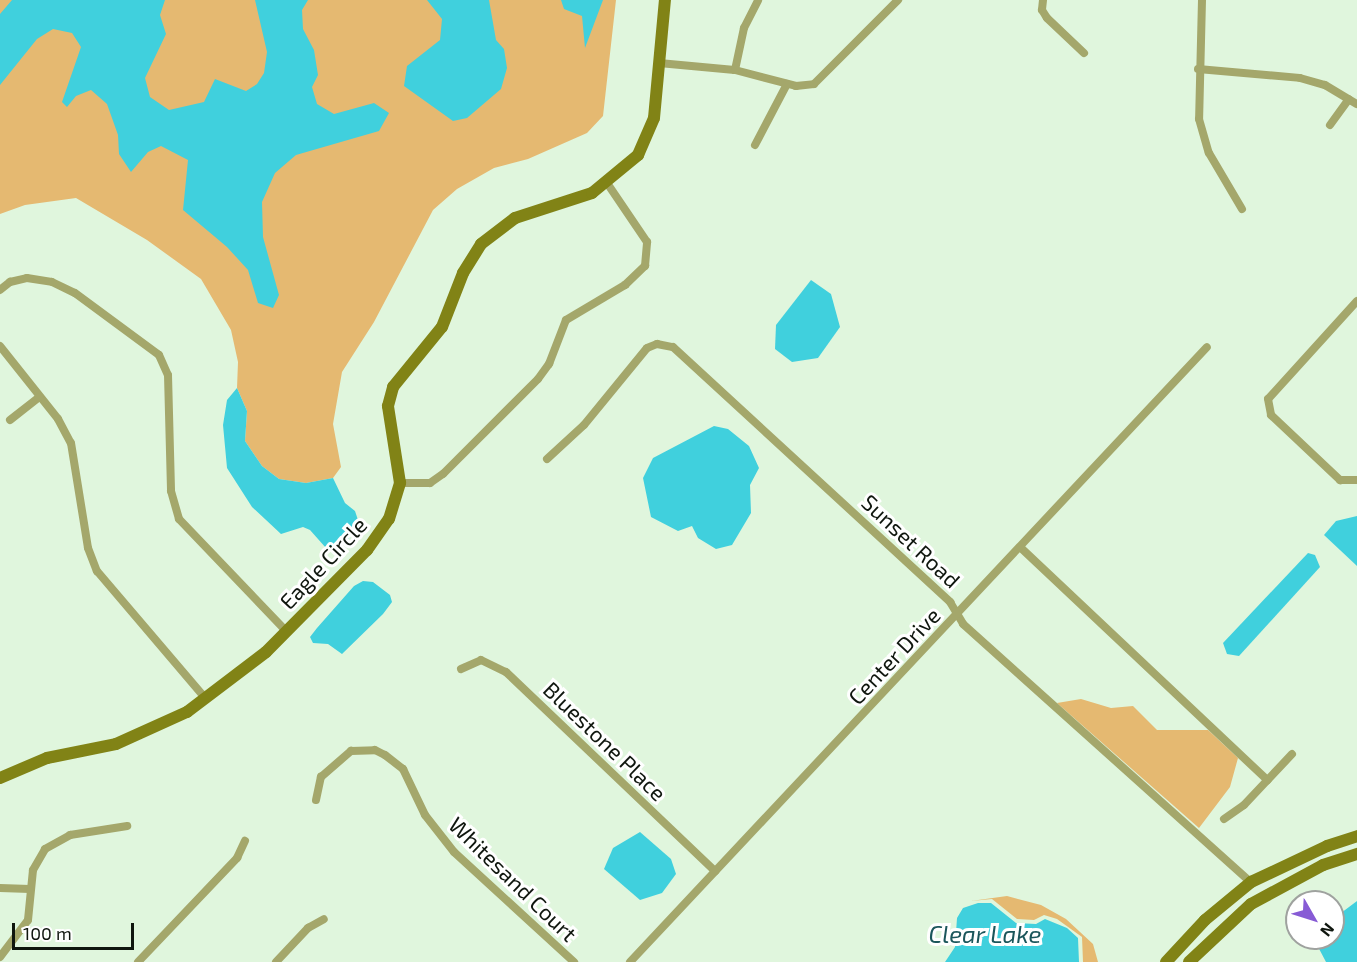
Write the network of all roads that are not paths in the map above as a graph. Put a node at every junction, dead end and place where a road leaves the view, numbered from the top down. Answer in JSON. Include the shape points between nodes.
{"nodes":[{"id":1,"x":666,"y":0,"type":"edge"},
{"id":2,"x":758,"y":0,"type":"edge"},
{"id":3,"x":898,"y":0,"type":"edge"},
{"id":4,"x":1043,"y":0,"type":"edge"},
{"id":5,"x":1202,"y":0,"type":"edge"},
{"id":6,"x":1084,"y":52,"type":"dead end"},
{"id":7,"x":659,"y":63,"type":"junction"},
{"id":8,"x":1198,"y":69,"type":"junction"},
{"id":9,"x":735,"y":70,"type":"junction"},
{"id":10,"x":787,"y":84,"type":"junction"},
{"id":11,"x":1349,"y":99,"type":"junction"},
{"id":12,"x":1357,"y":104,"type":"edge"},
{"id":13,"x":1330,"y":125,"type":"dead end"},
{"id":14,"x":756,"y":145,"type":"dead end"},
{"id":15,"x":607,"y":183,"type":"junction"},
{"id":16,"x":1242,"y":209,"type":"dead end"},
{"id":17,"x":0,"y":290,"type":"edge"},
{"id":18,"x":1357,"y":301,"type":"edge"},
{"id":19,"x":0,"y":346,"type":"edge"},
{"id":20,"x":1208,"y":347,"type":"dead end"},
{"id":21,"x":39,"y":397,"type":"junction"},
{"id":22,"x":10,"y":420,"type":"dead end"},
{"id":23,"x":547,"y":459,"type":"dead end"},
{"id":24,"x":1357,"y":480,"type":"edge"},
{"id":25,"x":400,"y":483,"type":"junction"},
{"id":26,"x":1020,"y":547,"type":"junction"},
{"id":27,"x":958,"y":614,"type":"junction"},
{"id":28,"x":287,"y":632,"type":"junction"},
{"id":29,"x":461,"y":669,"type":"dead end"},
{"id":30,"x":206,"y":698,"type":"junction"},
{"id":31,"x":1292,"y":754,"type":"dead end"},
{"id":32,"x":1,"y":774,"type":"edge"},
{"id":33,"x":1267,"y":780,"type":"junction"},
{"id":34,"x":316,"y":800,"type":"dead end"},
{"id":35,"x":1224,"y":819,"type":"dead end"},
{"id":36,"x":127,"y":826,"type":"dead end"},
{"id":37,"x":1357,"y":836,"type":"edge"},
{"id":38,"x":245,"y":841,"type":"dead end"},
{"id":39,"x":1357,"y":854,"type":"edge"},
{"id":40,"x":715,"y":871,"type":"junction"},
{"id":41,"x":1251,"y":882,"type":"junction"},
{"id":42,"x":0,"y":888,"type":"edge"},
{"id":43,"x":30,"y":889,"type":"junction"},
{"id":44,"x":324,"y":919,"type":"dead end"},
{"id":45,"x":0,"y":957,"type":"edge"},
{"id":46,"x":1194,"y":960,"type":"edge"},
{"id":47,"x":138,"y":962,"type":"edge"},
{"id":48,"x":276,"y":962,"type":"edge"},
{"id":49,"x":574,"y":962,"type":"edge"},
{"id":50,"x":630,"y":962,"type":"edge"},
{"id":51,"x":1166,"y":962,"type":"edge"}],
"edges":[{"from":1,"to":7,"type":"street","name":"Eagle Circle"},
{"from":2,"to":9,"type":"street","via":[[744,28]]},
{"from":3,"to":10,"type":"street","via":[[824,77],[805,86]]},
{"from":4,"to":6,"type":"street","via":[[1042,10],[1047,18]]},
{"from":5,"to":8,"type":"street"},
{"from":7,"to":9,"type":"street"},
{"from":7,"to":15,"type":"street","name":"Eagle Circle","via":[[647,139],[638,155]]},
{"from":8,"to":11,"type":"street","via":[[1300,78]]},
{"from":8,"to":16,"type":"street","via":[[1203,135],[1209,153]]},
{"from":9,"to":10,"type":"street"},
{"from":10,"to":14,"type":"street"},
{"from":11,"to":12,"type":"street"},
{"from":11,"to":13,"type":"street"},
{"from":15,"to":25,"type":"street","name":"Eagle Circle","via":[[576,201],[503,224],[470,257],[442,327],[389,397]]},
{"from":15,"to":25,"type":"street","via":[[642,229],[649,253],[645,266],[625,285],[566,320],[549,364],[538,380],[443,474],[430,483]]},
{"from":17,"to":28,"type":"street","via":[[10,282],[27,278],[52,282],[75,293],[159,355],[168,375],[171,492],[179,519]]},
{"from":18,"to":24,"type":"street","via":[[1268,399],[1271,415],[1340,480]]},
{"from":19,"to":21,"type":"street"},
{"from":20,"to":26,"type":"street","name":"Center Drive"},
{"from":21,"to":22,"type":"street"},
{"from":21,"to":30,"type":"street","via":[[58,419],[71,443],[88,548],[97,571]]},
{"from":23,"to":27,"type":"street","name":"Sunset Road","via":[[584,425],[640,355],[657,344],[674,347],[950,602]]},
{"from":25,"to":28,"type":"street","name":"Eagle Circle","via":[[389,519],[377,539]]},
{"from":26,"to":27,"type":"street","name":"Center Drive"},
{"from":26,"to":33,"type":"street"},
{"from":27,"to":40,"type":"street","name":"Center Drive"},
{"from":27,"to":41,"type":"street","name":"Sunset Road","via":[[963,624]]},
{"from":28,"to":30,"type":"street","name":"Eagle Circle"},
{"from":29,"to":40,"type":"street","name":"Bluestone Place","via":[[481,660],[506,672]]},
{"from":30,"to":32,"type":"street","name":"Eagle Circle","via":[[143,734]]},
{"from":31,"to":33,"type":"street"},
{"from":33,"to":35,"type":"street","via":[[1244,805]]},
{"from":34,"to":49,"type":"street","name":"Whitesand Court","via":[[321,777],[351,751],[375,750],[386,754],[403,769],[425,815],[454,852]]},
{"from":36,"to":43,"type":"street","via":[[70,834],[56,841],[38,858]]},
{"from":37,"to":41,"type":"street"},
{"from":38,"to":47,"type":"street","via":[[237,858]]},
{"from":39,"to":46,"type":"street","via":[[1323,865],[1251,904]]},
{"from":40,"to":50,"type":"street","name":"Center Drive"},
{"from":41,"to":51,"type":"street","via":[[1205,920]]},
{"from":42,"to":43,"type":"street"},
{"from":43,"to":45,"type":"street","via":[[28,920]]},
{"from":44,"to":48,"type":"street","via":[[308,928]]}]}
